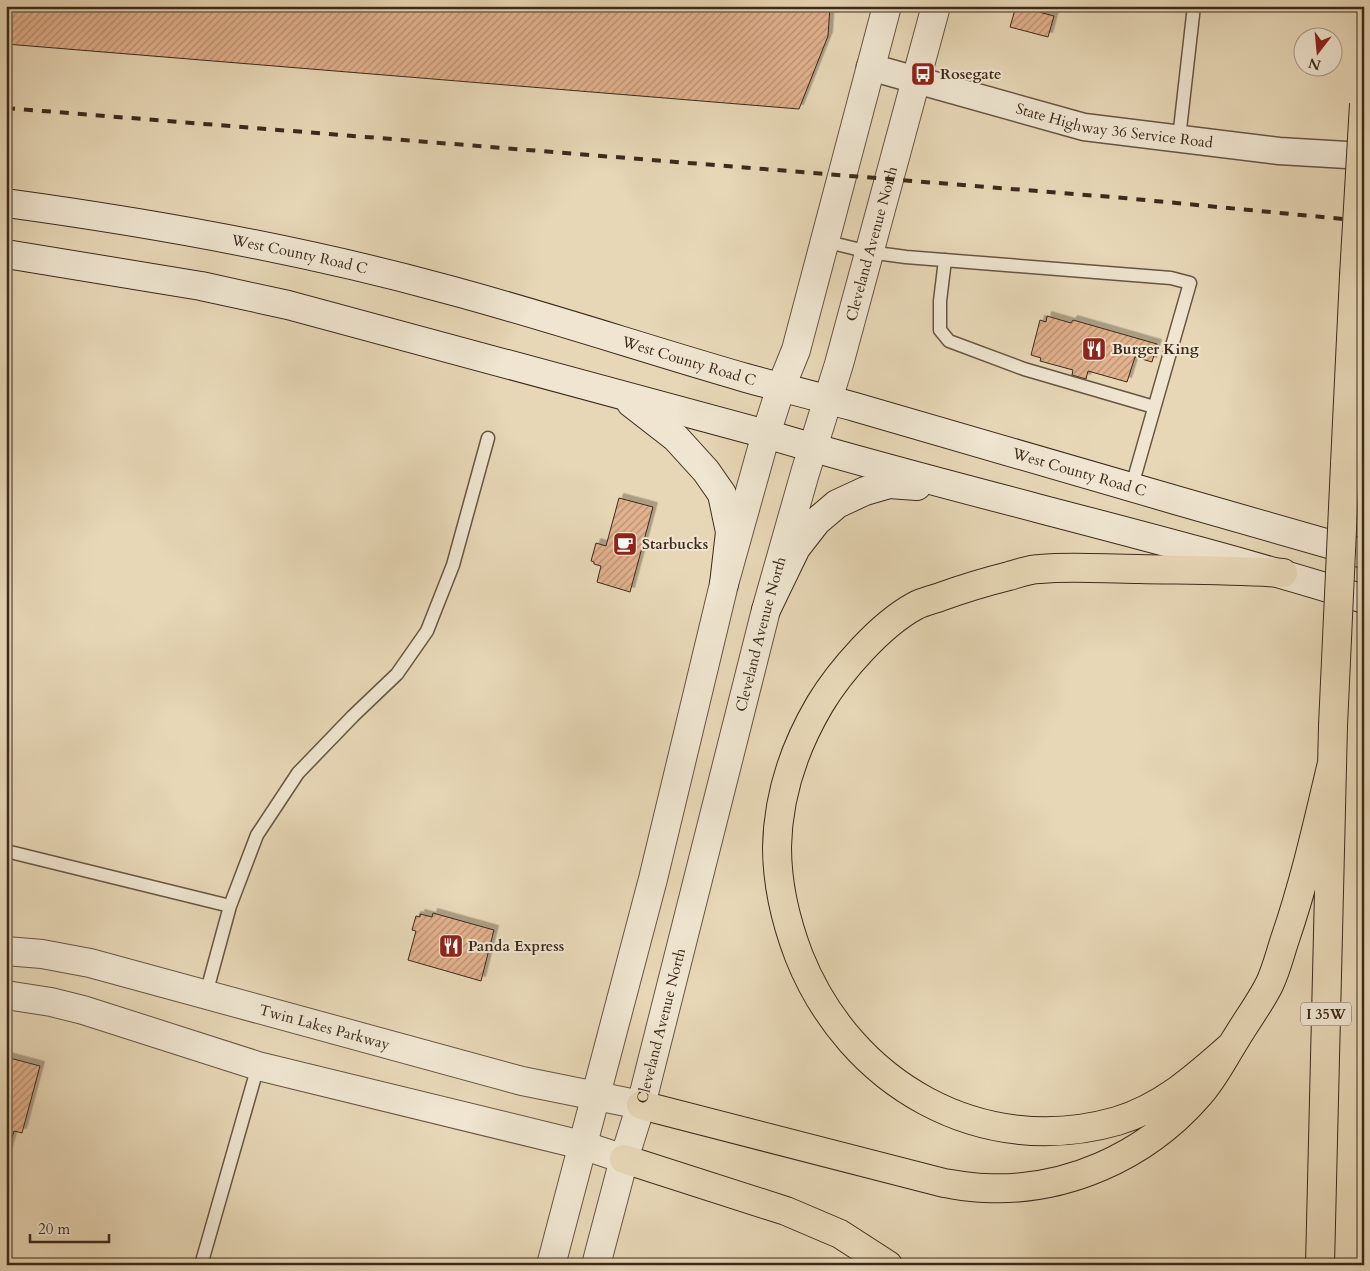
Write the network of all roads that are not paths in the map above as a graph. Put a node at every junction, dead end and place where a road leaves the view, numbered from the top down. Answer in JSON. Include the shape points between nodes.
{"nodes":[{"id":1,"x":886,"y":6,"type":"edge"},
{"id":2,"x":936,"y":6,"type":"edge"},
{"id":3,"x":1194,"y":6,"type":"edge"},
{"id":4,"x":870,"y":67,"type":"junction"},
{"id":5,"x":916,"y":80,"type":"junction"},
{"id":6,"x":1364,"y":104,"type":"edge"},
{"id":7,"x":1179,"y":138,"type":"junction"},
{"id":8,"x":1364,"y":156,"type":"edge"},
{"id":9,"x":6,"y":203,"type":"edge"},
{"id":10,"x":824,"y":241,"type":"junction"},
{"id":11,"x":869,"y":252,"type":"junction"},
{"id":12,"x":6,"y":254,"type":"edge"},
{"id":13,"x":945,"y":260,"type":"junction"},
{"id":14,"x":781,"y":387,"type":"junction"},
{"id":15,"x":622,"y":396,"type":"junction"},
{"id":16,"x":828,"y":399,"type":"junction"},
{"id":17,"x":1154,"y":407,"type":"junction"},
{"id":18,"x":766,"y":434,"type":"junction"},
{"id":19,"x":488,"y":438,"type":"dead end"},
{"id":20,"x":813,"y":448,"type":"junction"},
{"id":21,"x":960,"y":488,"type":"junction"},
{"id":22,"x":1131,"y":489,"type":"junction"},
{"id":23,"x":1364,"y":554,"type":"edge"},
{"id":24,"x":1283,"y":573,"type":"junction"},
{"id":25,"x":724,"y":584,"type":"junction"},
{"id":26,"x":1364,"y":599,"type":"edge"},
{"id":27,"x":766,"y":610,"type":"junction"},
{"id":28,"x":1332,"y":763,"type":"junction"},
{"id":29,"x":6,"y":850,"type":"edge"},
{"id":30,"x":230,"y":906,"type":"junction"},
{"id":31,"x":6,"y":951,"type":"edge"},
{"id":32,"x":206,"y":994,"type":"junction"},
{"id":33,"x":6,"y":995,"type":"edge"},
{"id":34,"x":1231,"y":1046,"type":"junction"},
{"id":35,"x":258,"y":1066,"type":"junction"},
{"id":36,"x":595,"y":1095,"type":"junction"},
{"id":37,"x":641,"y":1105,"type":"junction"},
{"id":38,"x":582,"y":1145,"type":"junction"},
{"id":39,"x":624,"y":1159,"type":"junction"},
{"id":40,"x":201,"y":1265,"type":"edge"},
{"id":41,"x":551,"y":1265,"type":"edge"},
{"id":42,"x":596,"y":1265,"type":"edge"},
{"id":43,"x":888,"y":1265,"type":"edge"},
{"id":44,"x":1320,"y":1265,"type":"edge"}],
"edges":[{"from":1,"to":4,"type":"street"},
{"from":2,"to":5,"type":"street","name":"Cleveland Avenue North"},
{"from":3,"to":7,"type":"lane"},
{"from":4,"to":5,"type":"street","name":"State Highway 36 Service Road"},
{"from":4,"to":10,"type":"street"},
{"from":5,"to":7,"type":"street","name":"State Highway 36 Service Road","via":[[1084,127]]},
{"from":5,"to":11,"type":"street","name":"Cleveland Avenue North"},
{"from":6,"to":28,"type":"highway","number":"I 35W","bridge":true},
{"from":7,"to":8,"type":"street","name":"State Highway 36 Service Road","via":[[1279,151]]},
{"from":9,"to":14,"type":"street","name":"West County Road C","via":[[210,235],[442,287]]},
{"from":10,"to":11,"type":"lane"},
{"from":10,"to":14,"type":"street","via":[[796,350]]},
{"from":11,"to":13,"type":"lane"},
{"from":11,"to":16,"type":"street","name":"Cleveland Avenue North"},
{"from":12,"to":15,"type":"street","via":[[201,286],[288,305]]},
{"from":13,"to":17,"type":"lane","via":[[940,330],[949,341],[1024,370]]},
{"from":13,"to":17,"type":"lane","via":[[1171,278],[1190,283]]},
{"from":14,"to":16,"type":"street","name":"West County Road C"},
{"from":14,"to":18,"type":"street"},
{"from":15,"to":18,"type":"street"},
{"from":15,"to":25,"type":"street","via":[[676,438],[722,494],[730,532]]},
{"from":16,"to":20,"type":"street","name":"Cleveland Avenue North"},
{"from":16,"to":22,"type":"street","name":"West County Road C"},
{"from":17,"to":22,"type":"lane"},
{"from":18,"to":20,"type":"street"},
{"from":18,"to":25,"type":"street"},
{"from":19,"to":30,"type":"lane","via":[[453,564],[427,631],[397,674],[298,773],[257,835]]},
{"from":20,"to":21,"type":"street"},
{"from":20,"to":27,"type":"street","name":"Cleveland Avenue North"},
{"from":21,"to":24,"type":"street"},
{"from":21,"to":27,"type":"street","via":[[889,484],[836,504],[817,521],[796,548]]},
{"from":22,"to":23,"type":"street","name":"West County Road C"},
{"from":24,"to":26,"type":"street"},
{"from":24,"to":34,"type":"highway","via":[[1219,569],[1038,568],[970,586],[916,606],[856,656],[828,690],[806,728],[790,768],[781,804],[777,848],[781,891],[790,934],[806,973],[827,1011],[850,1042],[879,1070],[912,1093],[948,1112],[986,1124],[1044,1132],[1082,1129],[1120,1120],[1154,1106],[1187,1085]]},
{"from":25,"to":36,"type":"street","via":[[653,879]]},
{"from":27,"to":37,"type":"street","name":"Cleveland Avenue North"},
{"from":28,"to":34,"type":"highway","via":[[1308,862],[1269,984]]},
{"from":28,"to":44,"type":"highway","number":"I 35W"},
{"from":29,"to":30,"type":"lane"},
{"from":30,"to":32,"type":"lane"},
{"from":31,"to":32,"type":"street","name":"Twin Lakes Parkway","via":[[90,963]]},
{"from":32,"to":36,"type":"street","name":"Twin Lakes Parkway","via":[[522,1081]]},
{"from":33,"to":35,"type":"street","via":[[83,1010]]},
{"from":34,"to":37,"type":"highway","via":[[1198,1097],[1139,1148],[1106,1165],[1067,1179],[1026,1187],[985,1188],[944,1183]]},
{"from":35,"to":38,"type":"street"},
{"from":35,"to":40,"type":"lane"},
{"from":36,"to":37,"type":"street","name":"Twin Lakes Parkway"},
{"from":36,"to":38,"type":"street"},
{"from":37,"to":39,"type":"street","name":"Cleveland Avenue North"},
{"from":38,"to":39,"type":"street"},
{"from":38,"to":41,"type":"street"},
{"from":39,"to":42,"type":"street","name":"Cleveland Avenue North"},
{"from":39,"to":43,"type":"highway","via":[[786,1211],[840,1234]]}]}
